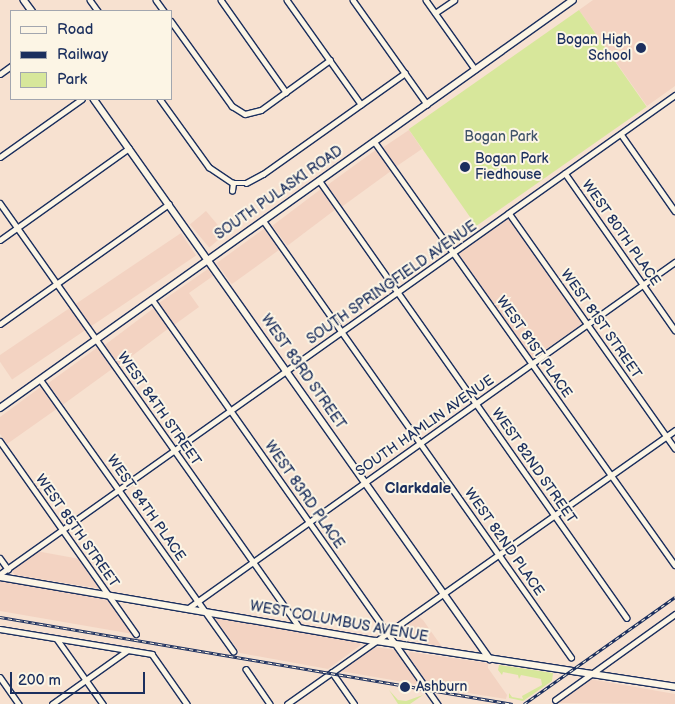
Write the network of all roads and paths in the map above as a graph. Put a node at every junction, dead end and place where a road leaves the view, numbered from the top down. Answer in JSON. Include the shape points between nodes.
{"nodes":[{"id":1,"x":221,"y":0,"type":"edge"},
{"id":2,"x":287,"y":0,"type":"edge"},
{"id":3,"x":353,"y":0,"type":"edge"},
{"id":4,"x":426,"y":0,"type":"edge"},
{"id":5,"x":454,"y":0,"type":"edge"},
{"id":6,"x":573,"y":0,"type":"edge"},
{"id":7,"x":435,"y":13,"type":"junction"},
{"id":8,"x":172,"y":22,"type":"edge"},
{"id":9,"x":330,"y":60,"type":"junction"},
{"id":10,"x":475,"y":69,"type":"junction"},
{"id":11,"x":405,"y":73,"type":"junction"},
{"id":12,"x":286,"y":92,"type":"junction"},
{"id":13,"x":675,"y":95,"type":"edge"},
{"id":14,"x":81,"y":100,"type":"edge"},
{"id":15,"x":95,"y":100,"type":"edge"},
{"id":16,"x":161,"y":100,"type":"edge"},
{"id":17,"x":361,"y":104,"type":"junction"},
{"id":18,"x":427,"y":104,"type":"junction"},
{"id":19,"x":621,"y":134,"type":"junction"},
{"id":20,"x":374,"y":141,"type":"junction"},
{"id":21,"x":129,"y":148,"type":"junction"},
{"id":22,"x":0,"y":157,"type":"edge"},
{"id":23,"x":565,"y":173,"type":"junction"},
{"id":24,"x":319,"y":180,"type":"junction"},
{"id":25,"x":233,"y":183,"type":"junction"},
{"id":26,"x":232,"y":190,"type":"dead end"},
{"id":27,"x":0,"y":203,"type":"edge"},
{"id":28,"x":169,"y":204,"type":"junction"},
{"id":29,"x":675,"y":211,"type":"edge"},
{"id":30,"x":510,"y":213,"type":"junction"},
{"id":31,"x":263,"y":220,"type":"junction"},
{"id":32,"x":18,"y":228,"type":"junction"},
{"id":33,"x":0,"y":240,"type":"edge"},
{"id":34,"x":454,"y":253,"type":"junction"},
{"id":35,"x":208,"y":259,"type":"junction"},
{"id":36,"x":675,"y":262,"type":"edge"},
{"id":37,"x":56,"y":284,"type":"junction"},
{"id":38,"x":643,"y":285,"type":"junction"},
{"id":39,"x":398,"y":292,"type":"junction"},
{"id":40,"x":152,"y":300,"type":"junction"},
{"id":41,"x":0,"y":324,"type":"edge"},
{"id":42,"x":588,"y":324,"type":"junction"},
{"id":43,"x":675,"y":330,"type":"edge"},
{"id":44,"x":342,"y":332,"type":"junction"},
{"id":45,"x":96,"y":340,"type":"junction"},
{"id":46,"x":532,"y":364,"type":"junction"},
{"id":47,"x":287,"y":371,"type":"junction"},
{"id":48,"x":40,"y":379,"type":"junction"},
{"id":49,"x":476,"y":403,"type":"junction"},
{"id":50,"x":0,"y":408,"type":"edge"},
{"id":51,"x":231,"y":410,"type":"junction"},
{"id":52,"x":675,"y":430,"type":"edge"},
{"id":53,"x":666,"y":436,"type":"junction"},
{"id":54,"x":0,"y":440,"type":"edge"},
{"id":55,"x":420,"y":443,"type":"junction"},
{"id":56,"x":675,"y":448,"type":"edge"},
{"id":57,"x":175,"y":450,"type":"junction"},
{"id":58,"x":611,"y":475,"type":"junction"},
{"id":59,"x":365,"y":482,"type":"junction"},
{"id":60,"x":119,"y":490,"type":"junction"},
{"id":61,"x":554,"y":515,"type":"junction"},
{"id":62,"x":309,"y":522,"type":"junction"},
{"id":63,"x":63,"y":530,"type":"junction"},
{"id":64,"x":499,"y":554,"type":"junction"},
{"id":65,"x":0,"y":558,"type":"edge"},
{"id":66,"x":253,"y":562,"type":"junction"},
{"id":67,"x":675,"y":565,"type":"edge"},
{"id":68,"x":8,"y":569,"type":"junction"},
{"id":69,"x":0,"y":576,"type":"edge"},
{"id":70,"x":444,"y":593,"type":"junction"},
{"id":71,"x":108,"y":595,"type":"junction"},
{"id":72,"x":198,"y":601,"type":"junction"},
{"id":73,"x":188,"y":609,"type":"junction"},
{"id":74,"x":206,"y":612,"type":"junction"},
{"id":75,"x":675,"y":614,"type":"edge"},
{"id":76,"x":627,"y":618,"type":"dead end"},
{"id":77,"x":300,"y":628,"type":"junction"},
{"id":78,"x":0,"y":629,"type":"edge"},
{"id":79,"x":387,"y":633,"type":"junction"},
{"id":80,"x":136,"y":634,"type":"dead end"},
{"id":81,"x":57,"y":639,"type":"junction"},
{"id":82,"x":376,"y":641,"type":"junction"},
{"id":83,"x":395,"y":644,"type":"junction"},
{"id":84,"x":128,"y":650,"type":"junction"},
{"id":85,"x":233,"y":651,"type":"dead end"},
{"id":86,"x":571,"y":657,"type":"dead end"},
{"id":87,"x":490,"y":659,"type":"junction"},
{"id":88,"x":246,"y":669,"type":"dead end"},
{"id":89,"x":332,"y":672,"type":"junction"},
{"id":90,"x":592,"y":674,"type":"junction"},
{"id":91,"x":0,"y":677,"type":"edge"},
{"id":92,"x":86,"y":680,"type":"junction"},
{"id":93,"x":675,"y":687,"type":"edge"},
{"id":94,"x":555,"y":700,"type":"dead end"},
{"id":95,"x":19,"y":704,"type":"edge"},
{"id":96,"x":52,"y":704,"type":"edge"},
{"id":97,"x":103,"y":704,"type":"edge"},
{"id":98,"x":187,"y":704,"type":"edge"},
{"id":99,"x":270,"y":704,"type":"edge"},
{"id":100,"x":287,"y":704,"type":"edge"},
{"id":101,"x":354,"y":704,"type":"edge"},
{"id":102,"x":438,"y":704,"type":"edge"}],
"edges":[{"from":1,"to":12,"type":"street"},
{"from":2,"to":9,"type":"street"},
{"from":3,"to":11,"type":"street"},
{"from":4,"to":7,"type":"street"},
{"from":5,"to":7,"type":"street"},
{"from":6,"to":10,"type":"main road","name":"SOUTH PULASKI ROAD"},
{"from":7,"to":10,"type":"street"},
{"from":8,"to":12,"type":"street","via":[[232,106],[245,117]]},
{"from":9,"to":12,"type":"street"},
{"from":9,"to":17,"type":"street"},
{"from":10,"to":18,"type":"main road","name":"SOUTH PULASKI ROAD"},
{"from":11,"to":17,"type":"street"},
{"from":11,"to":18,"type":"street"},
{"from":13,"to":19,"type":"street","name":"SOUTH SPRINGFIELD AVENUE"},
{"from":14,"to":22,"type":"street"},
{"from":15,"to":21,"type":"street","name":"WEST 83RD STREET"},
{"from":16,"to":25,"type":"street","via":[[209,167]]},
{"from":17,"to":25,"type":"street","via":[[263,174],[246,183]]},
{"from":18,"to":20,"type":"main road","name":"SOUTH PULASKI ROAD"},
{"from":19,"to":23,"type":"street","name":"SOUTH SPRINGFIELD AVENUE"},
{"from":19,"to":29,"type":"street"},
{"from":20,"to":24,"type":"main road","name":"SOUTH PULASKI ROAD"},
{"from":20,"to":34,"type":"street","name":"WEST 81ST PLACE"},
{"from":21,"to":28,"type":"street","name":"WEST 83RD STREET"},
{"from":21,"to":32,"type":"street"},
{"from":23,"to":30,"type":"street","name":"SOUTH SPRINGFIELD AVENUE"},
{"from":23,"to":38,"type":"street","name":"WEST 80TH PLACE"},
{"from":24,"to":31,"type":"main road","name":"SOUTH PULASKI ROAD"},
{"from":24,"to":39,"type":"street","name":"WEST 82ND STREET"},
{"from":25,"to":26,"type":"street"},
{"from":27,"to":32,"type":"street","name":"WEST 84TH STREET"},
{"from":28,"to":35,"type":"street","name":"WEST 83RD STREET"},
{"from":28,"to":37,"type":"street"},
{"from":30,"to":34,"type":"street","name":"SOUTH SPRINGFIELD AVENUE"},
{"from":30,"to":42,"type":"street","name":"WEST 81ST STREET"},
{"from":31,"to":35,"type":"main road","name":"SOUTH PULASKI ROAD"},
{"from":31,"to":44,"type":"street","name":"WEST 82ND PLACE"},
{"from":32,"to":33,"type":"street"},
{"from":32,"to":37,"type":"street","name":"WEST 84TH STREET"},
{"from":34,"to":39,"type":"street","name":"SOUTH SPRINGFIELD AVENUE"},
{"from":34,"to":46,"type":"street","name":"WEST 81ST PLACE"},
{"from":35,"to":40,"type":"main road","name":"SOUTH PULASKI ROAD"},
{"from":35,"to":47,"type":"street","name":"WEST 83RD STREET"},
{"from":36,"to":38,"type":"street","name":"SOUTH HAMLIN AVENUE"},
{"from":37,"to":41,"type":"street"},
{"from":37,"to":45,"type":"street","name":"WEST 84TH STREET"},
{"from":38,"to":42,"type":"street","name":"SOUTH HAMLIN AVENUE"},
{"from":38,"to":43,"type":"street","name":"WEST 80TH PLACE"},
{"from":39,"to":44,"type":"street","name":"SOUTH SPRINGFIELD AVENUE"},
{"from":39,"to":49,"type":"street","name":"WEST 82ND STREET"},
{"from":40,"to":45,"type":"main road","name":"SOUTH PULASKI ROAD"},
{"from":40,"to":51,"type":"street","name":"WEST 83RD PLACE"},
{"from":42,"to":46,"type":"street","name":"SOUTH HAMLIN AVENUE"},
{"from":42,"to":53,"type":"street","name":"WEST 81ST STREET"},
{"from":44,"to":47,"type":"street","name":"SOUTH SPRINGFIELD AVENUE"},
{"from":44,"to":55,"type":"street","name":"WEST 82ND PLACE"},
{"from":45,"to":48,"type":"main road","name":"SOUTH PULASKI ROAD"},
{"from":45,"to":57,"type":"street","name":"WEST 84TH STREET"},
{"from":46,"to":49,"type":"street","name":"SOUTH HAMLIN AVENUE"},
{"from":46,"to":58,"type":"street","name":"WEST 81ST PLACE"},
{"from":47,"to":51,"type":"street","name":"SOUTH SPRINGFIELD AVENUE"},
{"from":47,"to":59,"type":"street","name":"WEST 83RD STREET"},
{"from":48,"to":50,"type":"main road","name":"SOUTH PULASKI ROAD"},
{"from":48,"to":60,"type":"street","name":"WEST 84TH PLACE"},
{"from":49,"to":55,"type":"street","name":"SOUTH HAMLIN AVENUE"},
{"from":49,"to":61,"type":"street","name":"WEST 82ND STREET"},
{"from":51,"to":57,"type":"street","name":"SOUTH SPRINGFIELD AVENUE"},
{"from":51,"to":62,"type":"street","name":"WEST 83RD PLACE"},
{"from":52,"to":53,"type":"street"},
{"from":53,"to":56,"type":"street","name":"WEST 81ST STREET"},
{"from":53,"to":58,"type":"street"},
{"from":54,"to":63,"type":"street","name":"WEST 85TH STREET"},
{"from":55,"to":59,"type":"street","name":"SOUTH HAMLIN AVENUE"},
{"from":55,"to":64,"type":"street","name":"WEST 82ND PLACE"},
{"from":57,"to":60,"type":"street","name":"SOUTH SPRINGFIELD AVENUE"},
{"from":57,"to":66,"type":"street","name":"WEST 84TH STREET"},
{"from":58,"to":61,"type":"street"},
{"from":58,"to":67,"type":"street","name":"WEST 81ST PLACE"},
{"from":59,"to":62,"type":"street","name":"SOUTH HAMLIN AVENUE"},
{"from":59,"to":70,"type":"street","name":"WEST 83RD STREET"},
{"from":60,"to":63,"type":"street","name":"SOUTH SPRINGFIELD AVENUE"},
{"from":60,"to":72,"type":"street","name":"WEST 84TH PLACE"},
{"from":61,"to":64,"type":"street"},
{"from":61,"to":76,"type":"street","name":"WEST 82ND STREET"},
{"from":62,"to":66,"type":"street","name":"SOUTH HAMLIN AVENUE"},
{"from":62,"to":79,"type":"street","name":"WEST 83RD PLACE"},
{"from":63,"to":68,"type":"street","name":"SOUTH SPRINGFIELD AVENUE"},
{"from":63,"to":71,"type":"street","name":"WEST 85TH STREET"},
{"from":64,"to":70,"type":"street"},
{"from":64,"to":86,"type":"street","name":"WEST 82ND PLACE"},
{"from":65,"to":68,"type":"street"},
{"from":66,"to":72,"type":"street","name":"SOUTH HAMLIN AVENUE"},
{"from":66,"to":77,"type":"street","name":"WEST 84TH STREET"},
{"from":68,"to":69,"type":"street","name":"SOUTH SPRINGFIELD AVENUE"},
{"from":69,"to":71,"type":"main road","name":"WEST COLUMBUS AVENUE"},
{"from":70,"to":79,"type":"street"},
{"from":70,"to":87,"type":"street","name":"WEST 83RD STREET"},
{"from":71,"to":73,"type":"main road","name":"WEST COLUMBUS AVENUE"},
{"from":71,"to":80,"type":"street","name":"WEST 85TH STREET"},
{"from":72,"to":73,"type":"street","name":"SOUTH HAMLIN AVENUE"},
{"from":72,"to":74,"type":"street","name":"WEST 84TH PLACE"},
{"from":73,"to":74,"type":"main road","name":"WEST COLUMBUS AVENUE"},
{"from":74,"to":77,"type":"main road","name":"WEST COLUMBUS AVENUE"},
{"from":74,"to":85,"type":"street","name":"WEST 84TH PLACE"},
{"from":75,"to":90,"type":"street"},
{"from":77,"to":82,"type":"main road","name":"WEST COLUMBUS AVENUE"},
{"from":78,"to":81,"type":"street"},
{"from":79,"to":82,"type":"street"},
{"from":79,"to":83,"type":"street","name":"WEST 83RD PLACE"},
{"from":81,"to":84,"type":"street"},
{"from":81,"to":92,"type":"street"},
{"from":82,"to":83,"type":"main road","name":"WEST COLUMBUS AVENUE"},
{"from":82,"to":89,"type":"street"},
{"from":83,"to":87,"type":"main road","name":"WEST COLUMBUS AVENUE"},
{"from":83,"to":102,"type":"street","name":"WEST 83RD PLACE"},
{"from":84,"to":92,"type":"street"},
{"from":84,"to":98,"type":"street","via":[[152,654]]},
{"from":87,"to":90,"type":"main road","name":"WEST COLUMBUS AVENUE"},
{"from":88,"to":99,"type":"street"},
{"from":89,"to":100,"type":"street"},
{"from":89,"to":101,"type":"street"},
{"from":90,"to":93,"type":"main road","name":"WEST COLUMBUS AVENUE"},
{"from":90,"to":94,"type":"street"},
{"from":91,"to":95,"type":"street"},
{"from":92,"to":96,"type":"street"},
{"from":92,"to":97,"type":"street"}]}
